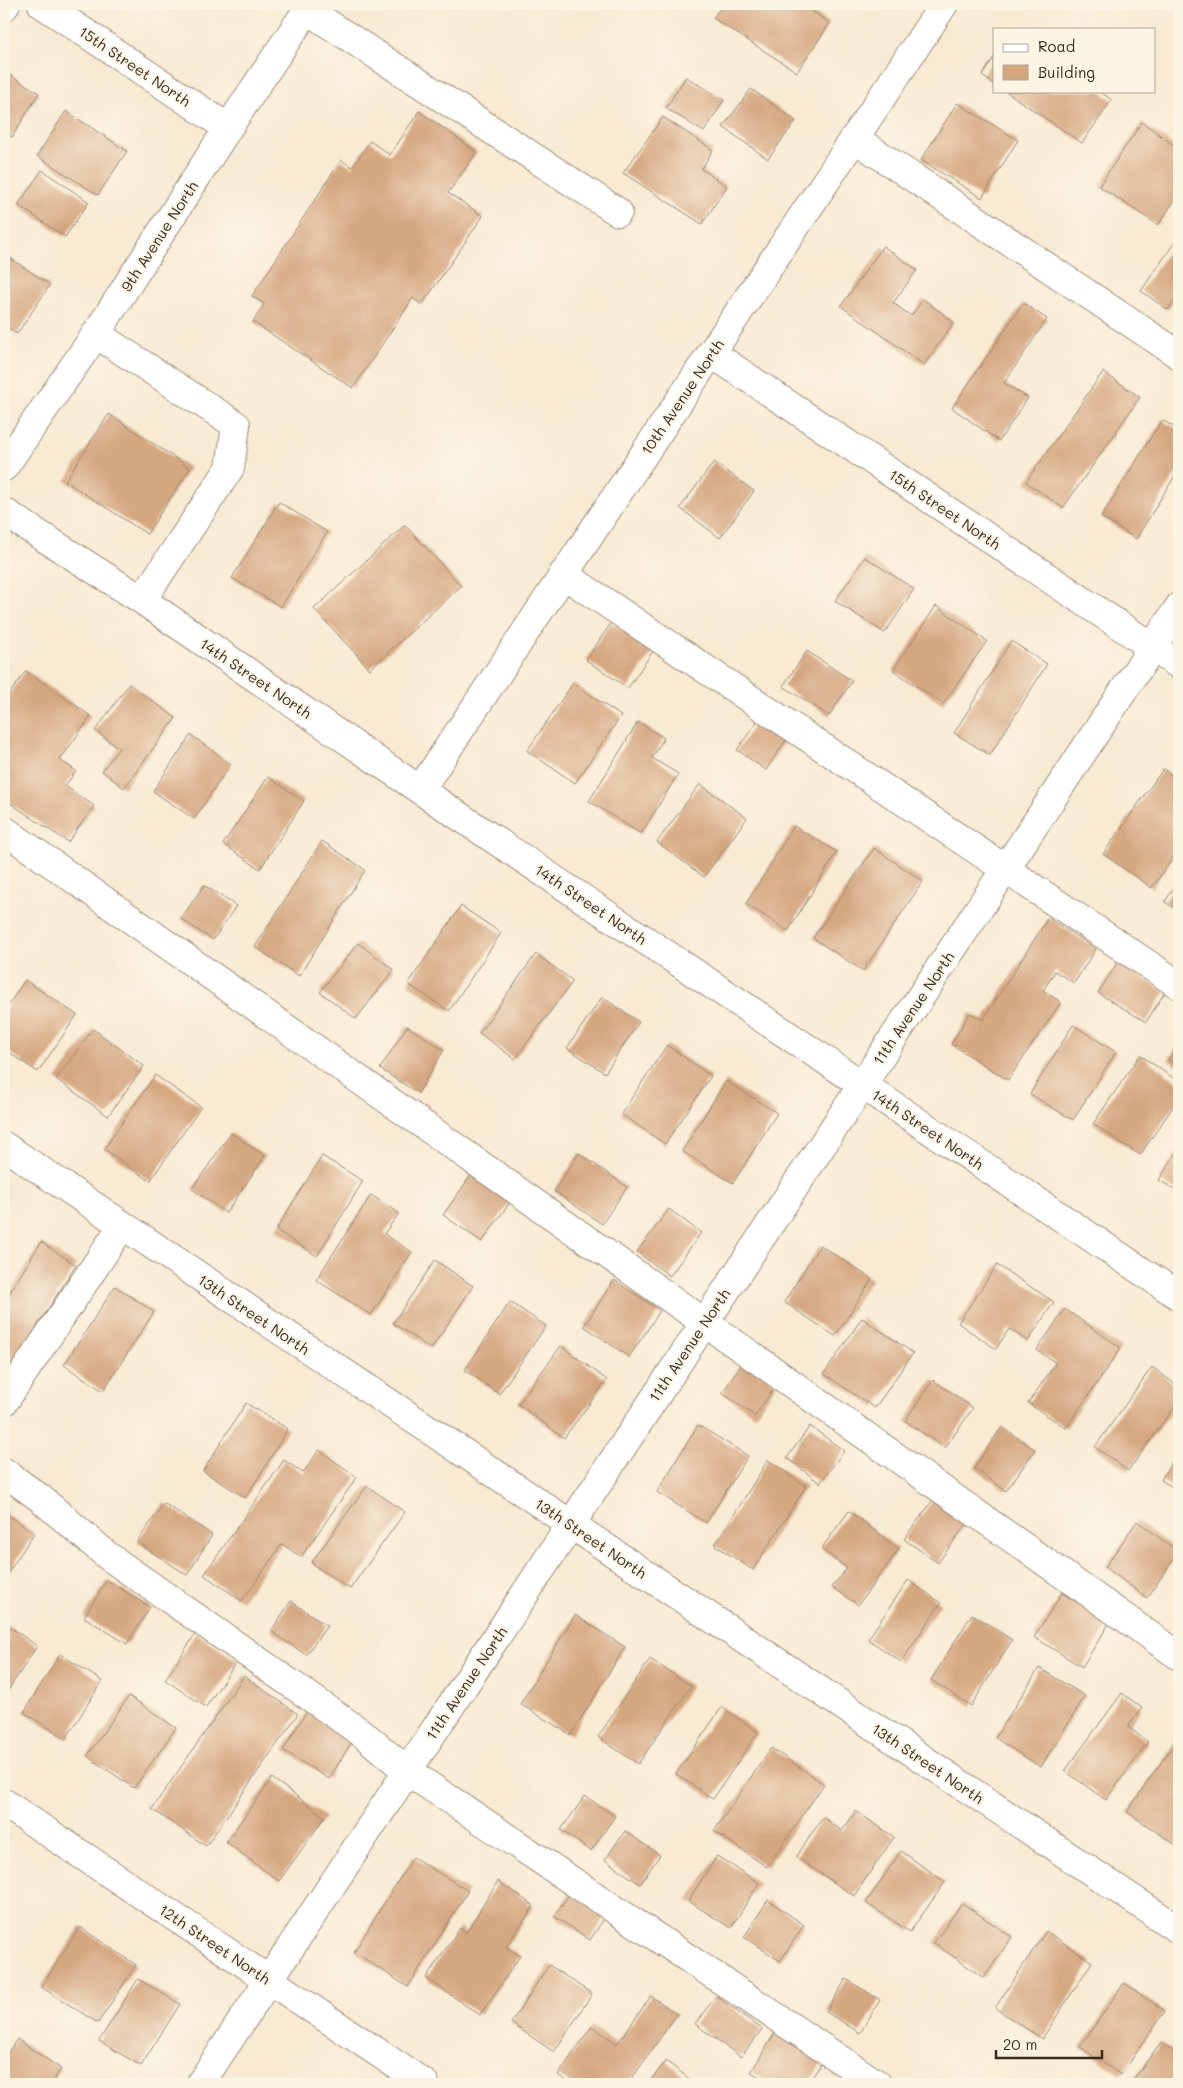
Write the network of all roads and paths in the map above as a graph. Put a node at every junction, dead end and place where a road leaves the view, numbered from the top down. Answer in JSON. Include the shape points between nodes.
{"nodes":[{"id":1,"x":6,"y":4,"type":"edge"},
{"id":2,"x":42,"y":4,"type":"edge"},
{"id":3,"x":944,"y":4,"type":"edge"},
{"id":4,"x":4,"y":7,"type":"edge"},
{"id":5,"x":309,"y":7,"type":"edge"},
{"id":6,"x":228,"y":128,"type":"junction"},
{"id":7,"x":854,"y":138,"type":"junction"},
{"id":8,"x":618,"y":212,"type":"dead end"},
{"id":9,"x":96,"y":334,"type":"junction"},
{"id":10,"x":711,"y":353,"type":"junction"},
{"id":11,"x":1179,"y":355,"type":"edge"},
{"id":12,"x":4,"y":467,"type":"edge"},
{"id":13,"x":4,"y":512,"type":"edge"},
{"id":14,"x":563,"y":574,"type":"junction"},
{"id":15,"x":142,"y":600,"type":"junction"},
{"id":16,"x":1179,"y":607,"type":"edge"},
{"id":17,"x":1152,"y":647,"type":"junction"},
{"id":18,"x":1179,"y":665,"type":"edge"},
{"id":19,"x":420,"y":790,"type":"junction"},
{"id":20,"x":4,"y":830,"type":"edge"},
{"id":21,"x":1006,"y":869,"type":"junction"},
{"id":22,"x":1179,"y":985,"type":"edge"},
{"id":23,"x":862,"y":1085,"type":"junction"},
{"id":24,"x":4,"y":1146,"type":"edge"},
{"id":25,"x":122,"y":1226,"type":"junction"},
{"id":26,"x":1179,"y":1296,"type":"edge"},
{"id":27,"x":705,"y":1322,"type":"junction"},
{"id":28,"x":4,"y":1402,"type":"edge"},
{"id":29,"x":4,"y":1472,"type":"edge"},
{"id":30,"x":571,"y":1524,"type":"junction"},
{"id":31,"x":1179,"y":1656,"type":"edge"},
{"id":32,"x":407,"y":1771,"type":"junction"},
{"id":33,"x":4,"y":1803,"type":"edge"},
{"id":34,"x":1179,"y":1930,"type":"edge"},
{"id":35,"x":269,"y":1980,"type":"junction"},
{"id":36,"x":200,"y":2084,"type":"edge"},
{"id":37,"x":426,"y":2084,"type":"edge"},
{"id":38,"x":877,"y":2084,"type":"edge"}],
"edges":[{"from":1,"to":4,"type":"street"},
{"from":2,"to":6,"type":"street","name":"15th Street North"},
{"from":3,"to":7,"type":"street","name":"10th Avenue North"},
{"from":5,"to":6,"type":"street","name":"9th Avenue North"},
{"from":5,"to":8,"type":"street"},
{"from":6,"to":9,"type":"street","name":"9th Avenue North"},
{"from":7,"to":10,"type":"street","name":"10th Avenue North"},
{"from":7,"to":11,"type":"street"},
{"from":9,"to":12,"type":"street","name":"9th Avenue North"},
{"from":9,"to":15,"type":"street","via":[[236,425],[230,468]]},
{"from":10,"to":14,"type":"street","name":"10th Avenue North"},
{"from":10,"to":17,"type":"street","name":"15th Street North"},
{"from":13,"to":15,"type":"street","name":"14th Street North"},
{"from":14,"to":19,"type":"street","name":"10th Avenue North"},
{"from":14,"to":21,"type":"street"},
{"from":15,"to":19,"type":"street","name":"14th Street North"},
{"from":16,"to":17,"type":"street","name":"11th Avenue North"},
{"from":17,"to":18,"type":"street","name":"15th Street North"},
{"from":17,"to":21,"type":"street","name":"11th Avenue North"},
{"from":19,"to":23,"type":"street","name":"14th Street North"},
{"from":20,"to":27,"type":"street"},
{"from":21,"to":22,"type":"street"},
{"from":21,"to":23,"type":"street","name":"11th Avenue North"},
{"from":23,"to":26,"type":"street","name":"14th Street North"},
{"from":23,"to":27,"type":"street","name":"11th Avenue North"},
{"from":24,"to":25,"type":"street","name":"13th Street North"},
{"from":25,"to":28,"type":"street"},
{"from":25,"to":30,"type":"street","name":"13th Street North"},
{"from":27,"to":30,"type":"street","name":"11th Avenue North"},
{"from":27,"to":31,"type":"street"},
{"from":29,"to":32,"type":"street","via":[[108,1556],[363,1734]]},
{"from":30,"to":32,"type":"street","name":"11th Avenue North"},
{"from":30,"to":34,"type":"street","name":"13th Street North"},
{"from":32,"to":35,"type":"street","name":"11th Avenue North"},
{"from":32,"to":38,"type":"street"},
{"from":33,"to":35,"type":"street","name":"12th Street North"},
{"from":35,"to":36,"type":"street","name":"11th Avenue North"},
{"from":35,"to":37,"type":"street","name":"12th Street North"}]}
